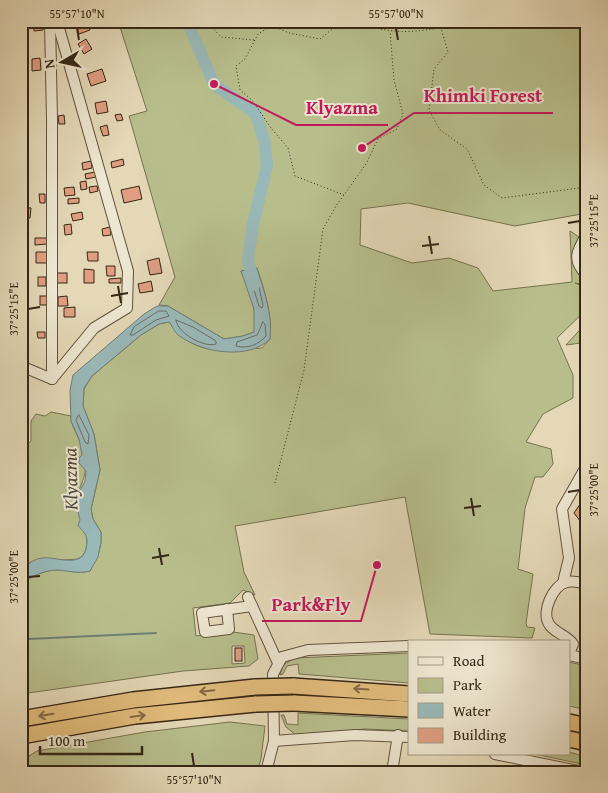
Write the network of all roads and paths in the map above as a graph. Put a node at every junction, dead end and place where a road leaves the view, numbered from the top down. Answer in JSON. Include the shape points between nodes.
{"nodes":[{"id":1,"x":50,"y":21,"type":"edge"},
{"id":2,"x":57,"y":21,"type":"edge"},
{"id":3,"x":211,"y":21,"type":"edge"},
{"id":4,"x":279,"y":21,"type":"edge"},
{"id":5,"x":342,"y":21,"type":"edge"},
{"id":6,"x":354,"y":21,"type":"edge"},
{"id":7,"x":273,"y":26,"type":"junction"},
{"id":8,"x":390,"y":31,"type":"junction"},
{"id":9,"x":255,"y":40,"type":"junction"},
{"id":10,"x":587,"y":187,"type":"edge"},
{"id":11,"x":344,"y":195,"type":"junction"},
{"id":12,"x":587,"y":234,"type":"edge"},
{"id":13,"x":587,"y":275,"type":"edge"},
{"id":14,"x":587,"y":345,"type":"edge"},
{"id":15,"x":587,"y":353,"type":"edge"},
{"id":16,"x":21,"y":366,"type":"edge"},
{"id":17,"x":52,"y":379,"type":"junction"},
{"id":18,"x":587,"y":465,"type":"edge"},
{"id":19,"x":275,"y":483,"type":"dead end"},
{"id":20,"x":563,"y":583,"type":"junction"},
{"id":21,"x":587,"y":584,"type":"edge"},
{"id":22,"x":227,"y":609,"type":"dead end"},
{"id":23,"x":568,"y":640,"type":"edge"},
{"id":24,"x":408,"y":646,"type":"edge"},
{"id":25,"x":570,"y":654,"type":"edge"},
{"id":26,"x":587,"y":659,"type":"edge"},
{"id":27,"x":278,"y":662,"type":"junction"},
{"id":28,"x":408,"y":694,"type":"edge"},
{"id":29,"x":408,"y":709,"type":"edge"},
{"id":30,"x":21,"y":719,"type":"edge"},
{"id":31,"x":570,"y":722,"type":"edge"},
{"id":32,"x":587,"y":726,"type":"edge"},
{"id":33,"x":398,"y":735,"type":"junction"},
{"id":34,"x":21,"y":736,"type":"edge"},
{"id":35,"x":408,"y":737,"type":"edge"},
{"id":36,"x":570,"y":739,"type":"edge"},
{"id":37,"x":274,"y":741,"type":"junction"},
{"id":38,"x":587,"y":743,"type":"edge"},
{"id":39,"x":505,"y":756,"type":"edge"},
{"id":40,"x":266,"y":772,"type":"edge"},
{"id":41,"x":392,"y":772,"type":"edge"},
{"id":42,"x":583,"y":772,"type":"edge"}],
"edges":[{"from":1,"to":17,"type":"street"},
{"from":2,"to":17,"type":"street","via":[[128,270],[128,302],[126,308],[94,328]]},
{"from":3,"to":9,"type":"path","via":[[210,25],[220,37]]},
{"from":4,"to":7,"type":"path"},
{"from":5,"to":7,"type":"path","via":[[320,39]]},
{"from":6,"to":8,"type":"path"},
{"from":7,"to":9,"type":"path","via":[[258,34]]},
{"from":8,"to":10,"type":"path","via":[[404,34],[442,28],[448,52],[434,69],[429,110],[440,130],[466,149],[484,185],[502,198]]},
{"from":8,"to":11,"type":"path","via":[[394,80],[403,114],[397,129],[378,139],[366,164]]},
{"from":9,"to":11,"type":"path","via":[[245,59],[236,66],[240,90],[252,100],[288,148],[295,176]]},
{"from":11,"to":19,"type":"path","via":[[323,229],[304,370]]},
{"from":12,"to":13,"type":"street","via":[[572,260]]},
{"from":14,"to":15,"type":"street"},
{"from":16,"to":17,"type":"street"},
{"from":18,"to":20,"type":"street","via":[[562,510],[569,558]]},
{"from":20,"to":21,"type":"street"},
{"from":20,"to":23,"type":"street","via":[[553,592],[547,616],[551,627]]},
{"from":22,"to":27,"type":"street","via":[[250,602]]},
{"from":24,"to":27,"type":"street","via":[[308,650],[288,654]]},
{"from":25,"to":26,"type":"street"},
{"from":27,"to":37,"type":"street","via":[[273,674]]},
{"from":28,"to":30,"type":"highway","one_way":true,"bridge":true,"via":[[293,686],[255,688],[133,700]]},
{"from":34,"to":29,"type":"highway","one_way":true,"bridge":true,"via":[[152,714],[256,704]]},
{"from":31,"to":32,"type":"highway"},
{"from":33,"to":35,"type":"street"},
{"from":33,"to":37,"type":"street"},
{"from":33,"to":41,"type":"street"},
{"from":36,"to":38,"type":"highway"},
{"from":37,"to":40,"type":"street"},
{"from":39,"to":42,"type":"street"}]}
